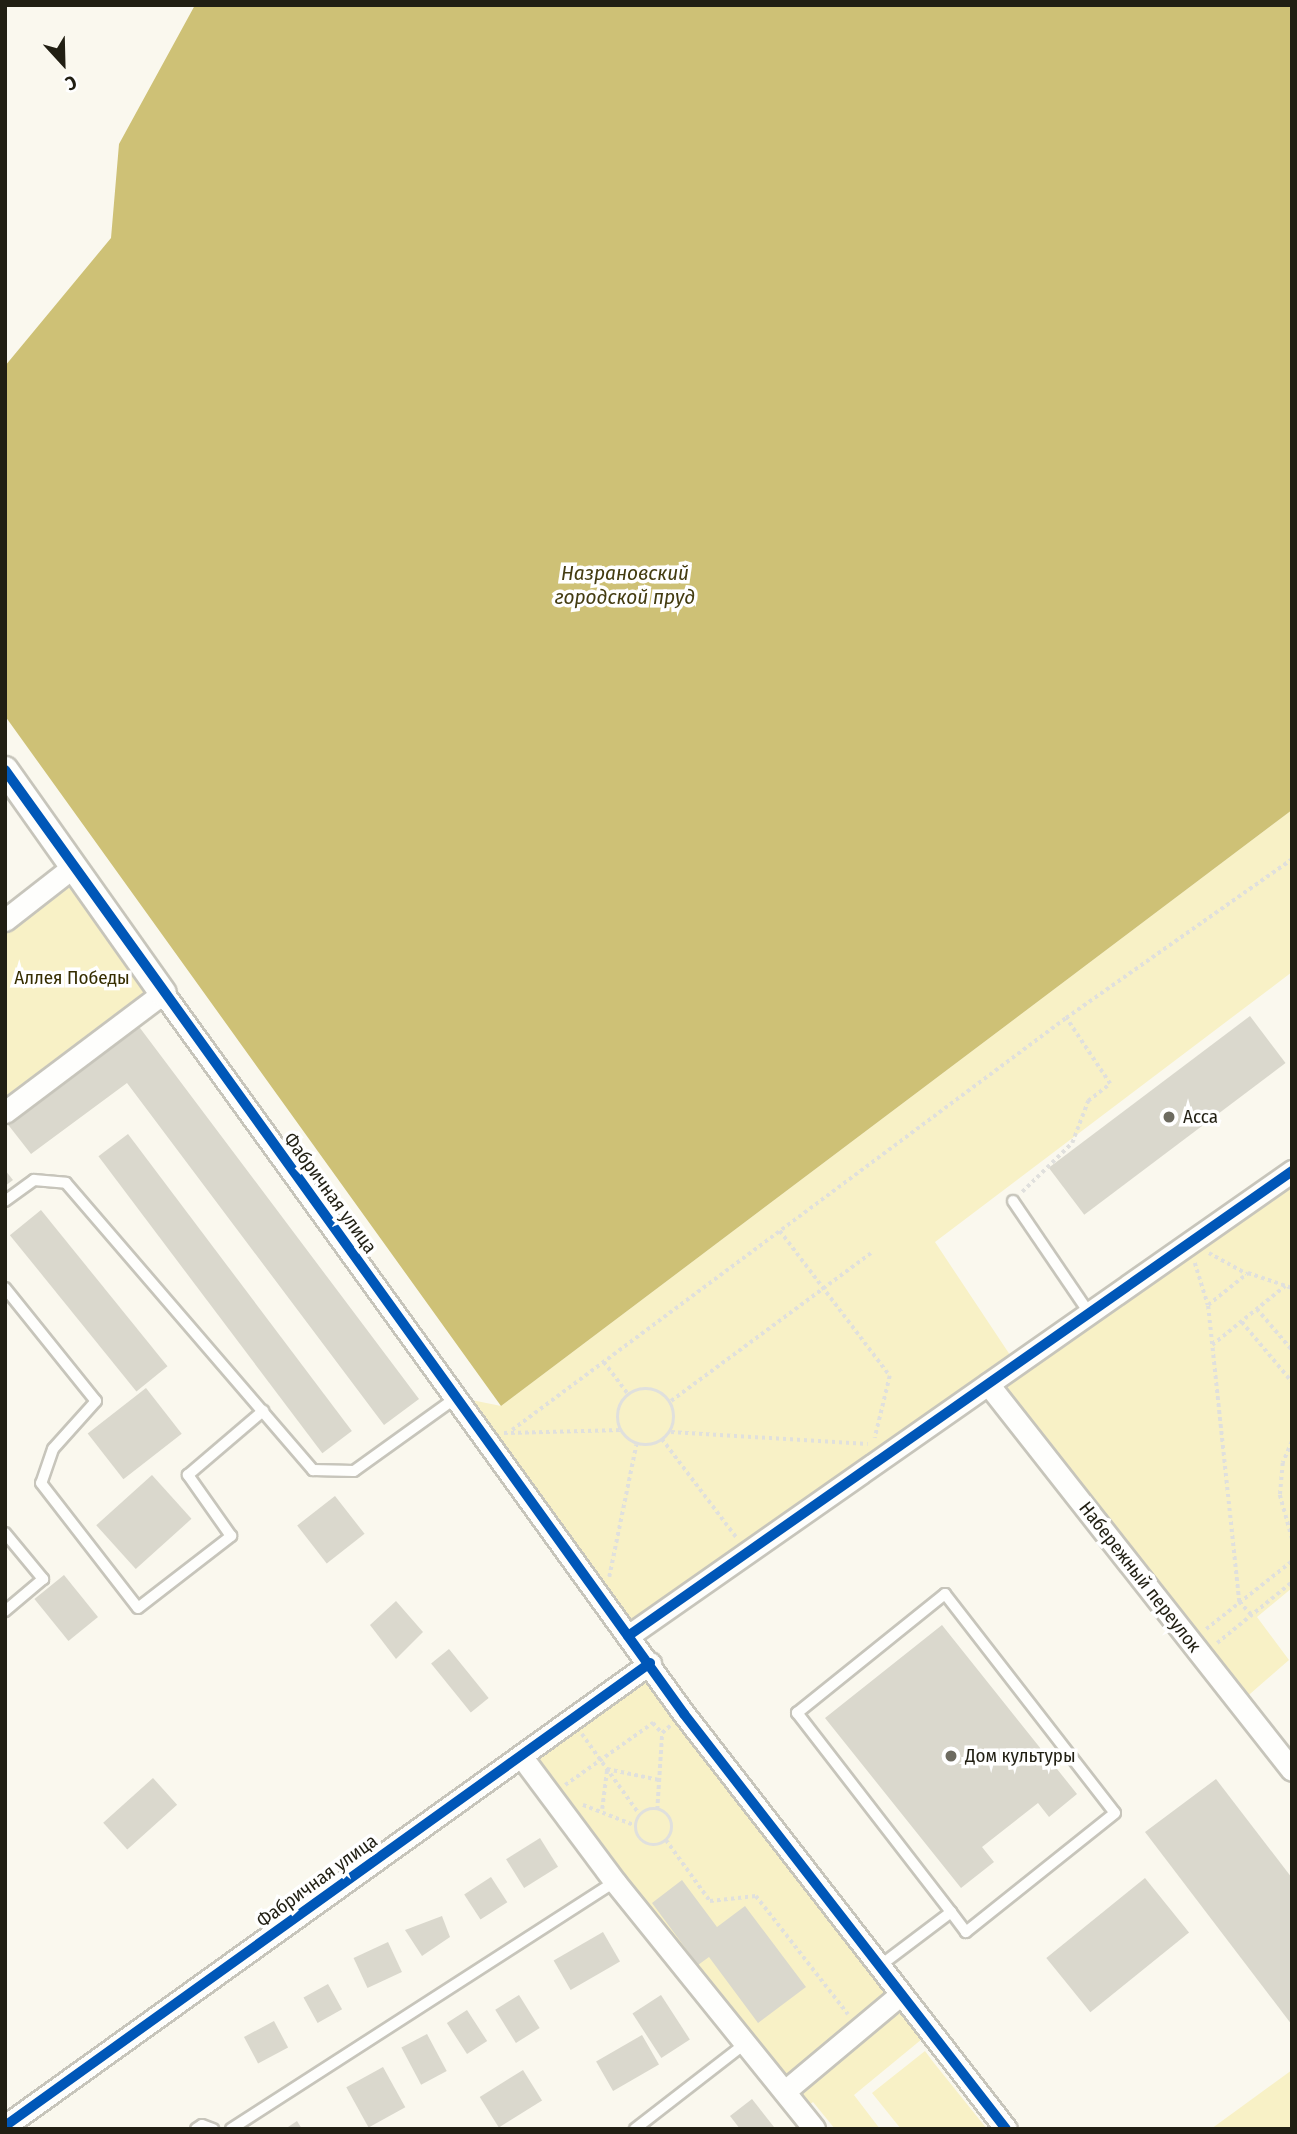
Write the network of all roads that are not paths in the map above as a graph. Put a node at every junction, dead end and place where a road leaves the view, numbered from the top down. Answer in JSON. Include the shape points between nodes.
{"nodes":[{"id":1,"x":5,"y":771,"type":"edge"},
{"id":2,"x":74,"y":866,"type":"junction"},
{"id":3,"x":5,"y":920,"type":"edge"},
{"id":4,"x":163,"y":993,"type":"junction"},
{"id":5,"x":5,"y":1112,"type":"edge"},
{"id":6,"x":1292,"y":1171,"type":"edge"},
{"id":7,"x":5,"y":1201,"type":"edge"},
{"id":8,"x":1013,"y":1201,"type":"road end"},
{"id":9,"x":5,"y":1288,"type":"edge"},
{"id":10,"x":1089,"y":1313,"type":"junction"},
{"id":11,"x":988,"y":1384,"type":"junction"},
{"id":12,"x":457,"y":1397,"type":"junction"},
{"id":13,"x":263,"y":1411,"type":"junction"},
{"id":14,"x":5,"y":1533,"type":"edge"},
{"id":15,"x":5,"y":1611,"type":"edge"},
{"id":16,"x":628,"y":1636,"type":"junction"},
{"id":17,"x":650,"y":1663,"type":"junction"},
{"id":18,"x":521,"y":1756,"type":"junction"},
{"id":19,"x":1292,"y":1770,"type":"edge"},
{"id":20,"x":615,"y":1882,"type":"junction"},
{"id":21,"x":951,"y":1912,"type":"junction"},
{"id":22,"x":877,"y":1968,"type":"junction"},
{"id":23,"x":900,"y":1996,"type":"junction"},
{"id":24,"x":746,"y":2043,"type":"junction"},
{"id":25,"x":785,"y":2091,"type":"junction"},
{"id":26,"x":5,"y":2126,"type":"edge"},
{"id":27,"x":196,"y":2129,"type":"edge"},
{"id":28,"x":213,"y":2129,"type":"edge"},
{"id":29,"x":231,"y":2129,"type":"edge"},
{"id":30,"x":635,"y":2129,"type":"edge"},
{"id":31,"x":814,"y":2129,"type":"edge"},
{"id":32,"x":1006,"y":2129,"type":"edge"}],
"edges":[{"from":1,"to":2,"type":"street","name":"Фабричная улица"},
{"from":2,"to":3,"type":"street"},
{"from":2,"to":4,"type":"street","name":"Фабричная улица"},
{"from":4,"to":5,"type":"street"},
{"from":4,"to":12,"type":"street","name":"Фабричная улица"},
{"from":6,"to":10,"type":"street"},
{"from":7,"to":13,"type":"lane","via":[[34,1180],[66,1183]]},
{"from":8,"to":10,"type":"lane"},
{"from":9,"to":13,"type":"lane","via":[[96,1401],[53,1448],[41,1483],[138,1608],[231,1536],[188,1475]]},
{"from":10,"to":11,"type":"street"},
{"from":11,"to":16,"type":"street"},
{"from":11,"to":19,"type":"street","name":"Набережный переулок"},
{"from":12,"to":13,"type":"lane","via":[[354,1471],[313,1470]]},
{"from":12,"to":16,"type":"street","name":"Фабричная улица"},
{"from":14,"to":15,"type":"lane","via":[[43,1579]]},
{"from":16,"to":17,"type":"street","name":"Фабричная улица"},
{"from":17,"to":18,"type":"street","name":"Фабричная улица"},
{"from":17,"to":22,"type":"street","name":"Фабричная улица"},
{"from":18,"to":20,"type":"street"},
{"from":18,"to":26,"type":"street","name":"Фабричная улица"},
{"from":20,"to":24,"type":"street"},
{"from":20,"to":29,"type":"lane"},
{"from":21,"to":21,"type":"lane","via":[[966,1932],[1115,1813],[945,1594],[797,1713]]},
{"from":21,"to":22,"type":"lane"},
{"from":22,"to":23,"type":"street","name":"Фабричная улица"},
{"from":23,"to":25,"type":"street"},
{"from":23,"to":32,"type":"street","name":"Фабричная улица"},
{"from":24,"to":25,"type":"street"},
{"from":24,"to":30,"type":"lane"},
{"from":25,"to":31,"type":"street"},
{"from":27,"to":28,"type":"lane","via":[[202,2125]]}]}
